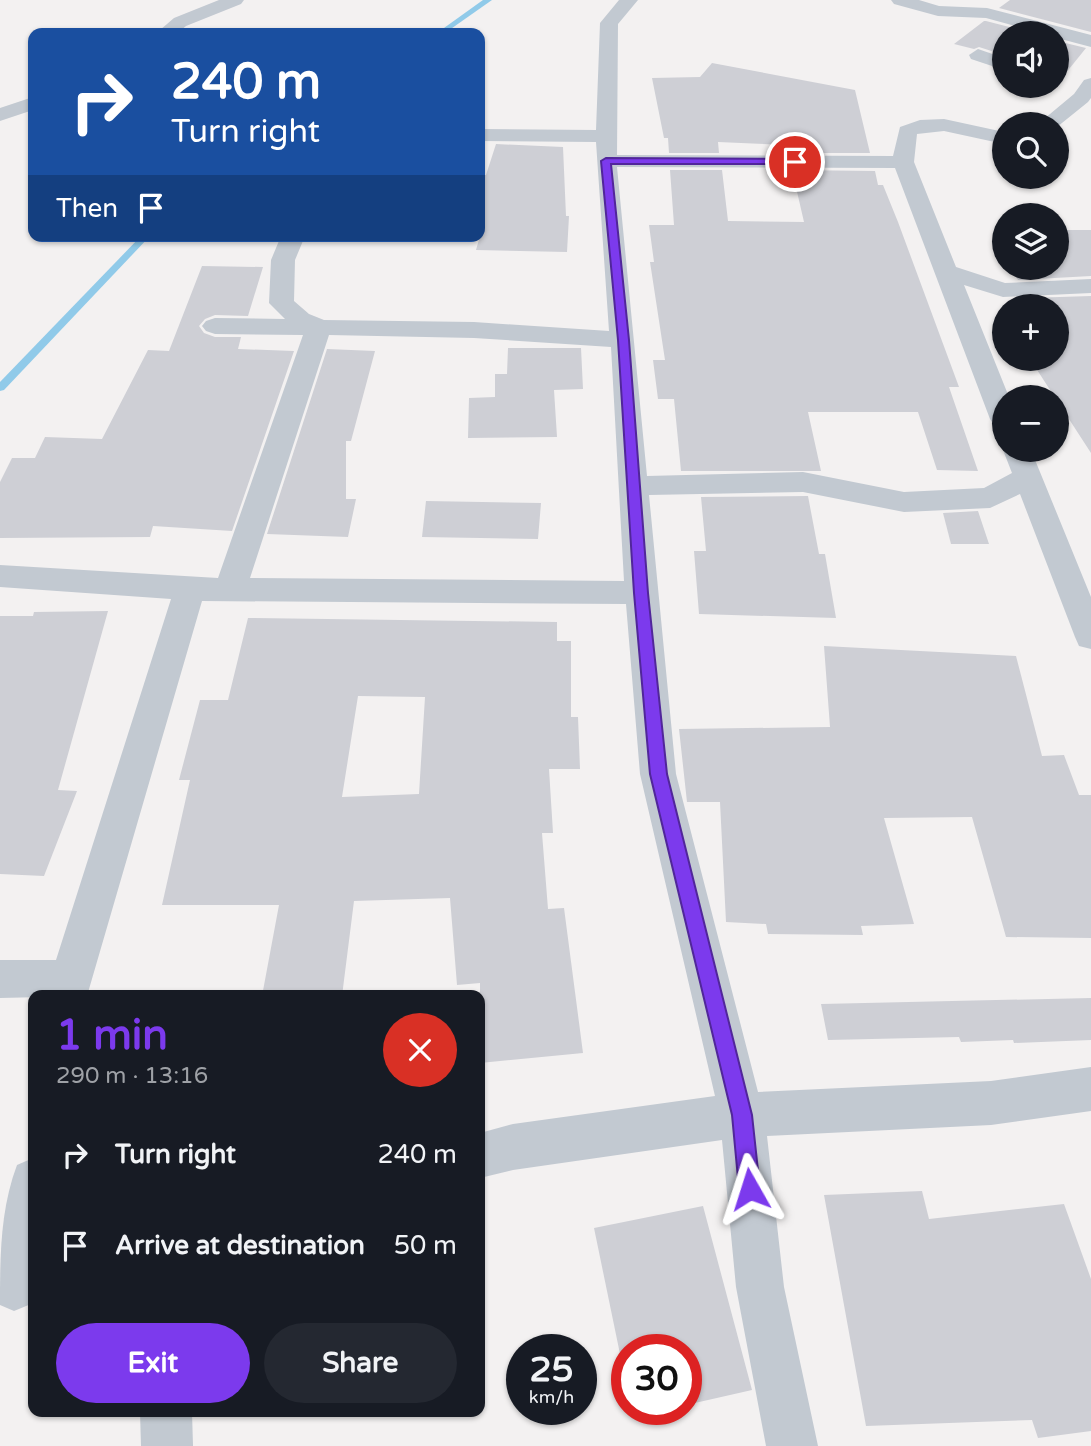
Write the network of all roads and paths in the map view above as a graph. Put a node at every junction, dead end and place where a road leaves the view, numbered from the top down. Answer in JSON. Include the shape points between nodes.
{"nodes":[{"id":1,"x":235,"y":0,"type":"edge"},
{"id":2,"x":629,"y":0,"type":"edge"},
{"id":3,"x":900,"y":0,"type":"edge"},
{"id":4,"x":172,"y":28,"type":"edge"},
{"id":5,"x":1091,"y":41,"type":"edge"},
{"id":6,"x":978,"y":55,"type":"dead end"},
{"id":7,"x":992,"y":60,"type":"edge"},
{"id":8,"x":1069,"y":83,"type":"edge"},
{"id":9,"x":1089,"y":86,"type":"edge"},
{"id":10,"x":28,"y":105,"type":"edge"},
{"id":11,"x":1069,"y":114,"type":"edge"},
{"id":12,"x":0,"y":115,"type":"edge"},
{"id":13,"x":485,"y":136,"type":"edge"},
{"id":14,"x":992,"y":137,"type":"edge"},
{"id":15,"x":606,"y":149,"type":"junction"},
{"id":16,"x":903,"y":162,"type":"junction"},
{"id":17,"x":290,"y":242,"type":"edge"},
{"id":18,"x":947,"y":272,"type":"junction"},
{"id":19,"x":1091,"y":286,"type":"edge"},
{"id":20,"x":1003,"y":290,"type":"junction"},
{"id":21,"x":965,"y":320,"type":"junction"},
{"id":22,"x":215,"y":327,"type":"dead end"},
{"id":23,"x":319,"y":327,"type":"junction"},
{"id":24,"x":624,"y":340,"type":"junction"},
{"id":25,"x":992,"y":389,"type":"edge"},
{"id":26,"x":1022,"y":463,"type":"edge"},
{"id":27,"x":634,"y":486,"type":"junction"},
{"id":28,"x":0,"y":576,"type":"edge"},
{"id":29,"x":190,"y":589,"type":"junction"},
{"id":30,"x":230,"y":590,"type":"junction"},
{"id":31,"x":641,"y":593,"type":"junction"},
{"id":32,"x":1091,"y":637,"type":"edge"},
{"id":33,"x":0,"y":979,"type":"edge"},
{"id":34,"x":68,"y":988,"type":"edge"},
{"id":35,"x":1091,"y":1089,"type":"edge"},
{"id":36,"x":742,"y":1115,"type":"junction"},
{"id":37,"x":485,"y":1155,"type":"edge"},
{"id":38,"x":28,"y":1212,"type":"edge"},
{"id":39,"x":16,"y":1287,"type":"edge"},
{"id":40,"x":166,"y":1417,"type":"edge"},
{"id":41,"x":167,"y":1446,"type":"edge"},
{"id":42,"x":792,"y":1446,"type":"edge"}],
"edges":[{"from":1,"to":4,"type":"street"},
{"from":2,"to":15,"type":"street","via":[[609,23]]},
{"from":3,"to":5,"type":"street","via":[[938,11],[987,13]]},
{"from":6,"to":7,"type":"street"},
{"from":8,"to":9,"type":"street"},
{"from":9,"to":11,"type":"street"},
{"from":10,"to":12,"type":"street"},
{"from":13,"to":15,"type":"street"},
{"from":14,"to":16,"type":"street","via":[[940,123],[923,124],[907,131]]},
{"from":15,"to":16,"type":"street"},
{"from":15,"to":24,"type":"street"},
{"from":16,"to":18,"type":"street"},
{"from":17,"to":23,"type":"street","via":[[283,260],[281,303]]},
{"from":18,"to":20,"type":"street"},
{"from":18,"to":21,"type":"street"},
{"from":19,"to":20,"type":"street"},
{"from":20,"to":21,"type":"street"},
{"from":21,"to":25,"type":"street"},
{"from":22,"to":23,"type":"street"},
{"from":23,"to":24,"type":"street","via":[[474,330]]},
{"from":23,"to":30,"type":"street"},
{"from":24,"to":27,"type":"street"},
{"from":26,"to":27,"type":"street","via":[[990,498],[904,502],[803,482]]},
{"from":26,"to":32,"type":"street"},
{"from":27,"to":31,"type":"street"},
{"from":28,"to":29,"type":"street"},
{"from":29,"to":30,"type":"street"},
{"from":29,"to":34,"type":"street"},
{"from":30,"to":31,"type":"street"},
{"from":31,"to":36,"type":"street","via":[[659,774]]},
{"from":33,"to":34,"type":"street"},
{"from":35,"to":36,"type":"street","via":[[990,1103]]},
{"from":36,"to":37,"type":"street"},
{"from":36,"to":42,"type":"street","via":[[760,1287]]},
{"from":38,"to":39,"type":"street"},
{"from":40,"to":41,"type":"street"}]}
